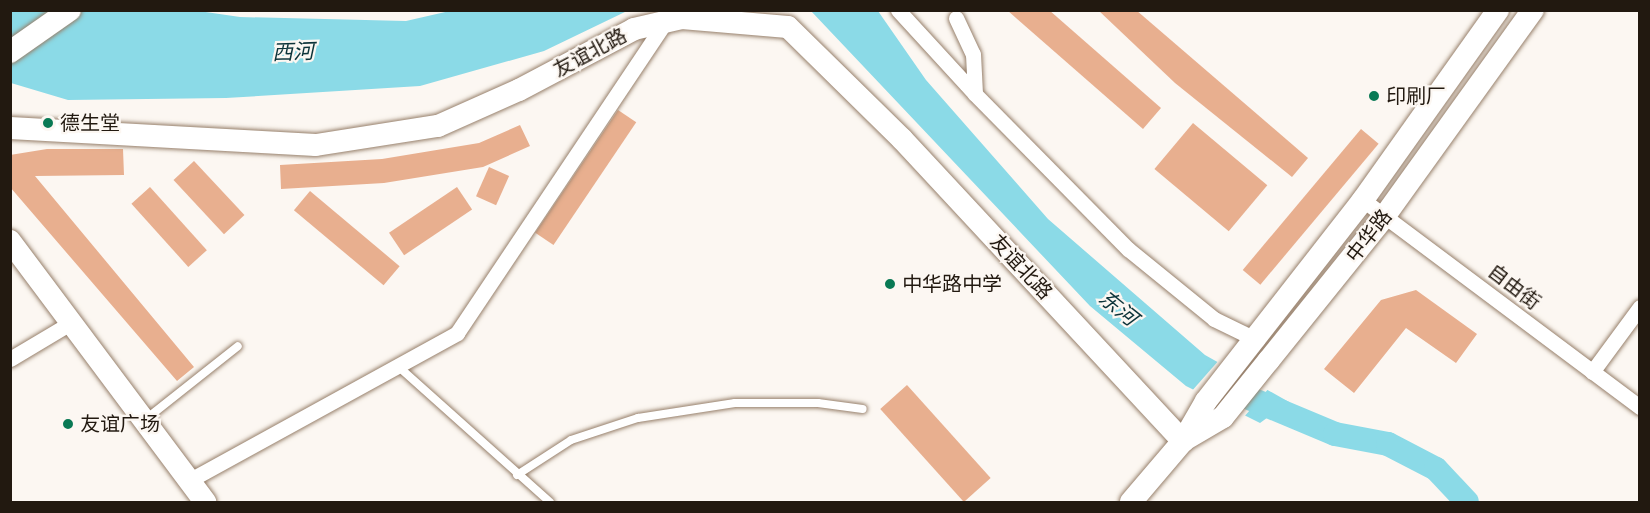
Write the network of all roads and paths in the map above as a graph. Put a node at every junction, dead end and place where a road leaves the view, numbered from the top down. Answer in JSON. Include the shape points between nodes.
{"nodes":[{"id":1,"x":70,"y":10,"type":"edge"},
{"id":2,"x":898,"y":10,"type":"edge"},
{"id":3,"x":1498,"y":10,"type":"edge"},
{"id":4,"x":1533,"y":10,"type":"edge"},
{"id":5,"x":956,"y":18,"type":"dead end"},
{"id":6,"x":664,"y":22,"type":"junction"},
{"id":7,"x":10,"y":52,"type":"edge"},
{"id":8,"x":975,"y":94,"type":"junction"},
{"id":9,"x":10,"y":128,"type":"edge"},
{"id":10,"x":1363,"y":200,"type":"junction"},
{"id":11,"x":1384,"y":217,"type":"junction"},
{"id":12,"x":10,"y":242,"type":"edge"},
{"id":13,"x":1640,"y":307,"type":"edge"},
{"id":14,"x":72,"y":322,"type":"junction"},
{"id":15,"x":238,"y":346,"type":"dead end"},
{"id":16,"x":1260,"y":349,"type":"junction"},
{"id":17,"x":10,"y":359,"type":"edge"},
{"id":18,"x":400,"y":368,"type":"junction"},
{"id":19,"x":1592,"y":372,"type":"junction"},
{"id":20,"x":1640,"y":407,"type":"edge"},
{"id":21,"x":863,"y":409,"type":"dead end"},
{"id":22,"x":146,"y":419,"type":"junction"},
{"id":23,"x":1183,"y":441,"type":"junction"},
{"id":24,"x":517,"y":475,"type":"junction"},
{"id":25,"x":189,"y":480,"type":"junction"},
{"id":26,"x":205,"y":502,"type":"edge"},
{"id":27,"x":550,"y":502,"type":"edge"},
{"id":28,"x":1131,"y":502,"type":"edge"}],
"edges":[{"from":1,"to":7,"type":"street"},
{"from":2,"to":8,"type":"street"},
{"from":3,"to":10,"type":"street","name":"中华路"},
{"from":4,"to":11,"type":"street","name":"中华路"},
{"from":5,"to":8,"type":"street","via":[[973,54]]},
{"from":6,"to":9,"type":"street","name":"友谊北路","via":[[634,29],[519,90],[427,128],[316,145]]},
{"from":6,"to":18,"type":"street","via":[[457,333]]},
{"from":6,"to":23,"type":"street","name":"友谊北路","via":[[682,18],[788,27],[902,139]]},
{"from":8,"to":16,"type":"street","via":[[1128,249],[1214,319]]},
{"from":10,"to":11,"type":"street","name":"自由街"},
{"from":10,"to":16,"type":"street","name":"中华路"},
{"from":11,"to":16,"type":"street","name":"中华路"},
{"from":11,"to":19,"type":"street","name":"自由街"},
{"from":12,"to":14,"type":"street"},
{"from":13,"to":19,"type":"street"},
{"from":14,"to":17,"type":"street"},
{"from":14,"to":22,"type":"street"},
{"from":15,"to":22,"type":"lane"},
{"from":16,"to":23,"type":"street","name":"中华路","via":[[1206,401]]},
{"from":16,"to":23,"type":"street","name":"中华路","via":[[1223,417]]},
{"from":18,"to":24,"type":"lane"},
{"from":18,"to":25,"type":"street"},
{"from":19,"to":20,"type":"street","name":"自由街"},
{"from":21,"to":24,"type":"lane","via":[[818,402],[735,403],[638,418],[571,440]]},
{"from":22,"to":25,"type":"street"},
{"from":23,"to":28,"type":"street","name":"中华路"},
{"from":24,"to":27,"type":"lane"},
{"from":25,"to":26,"type":"street"}]}
